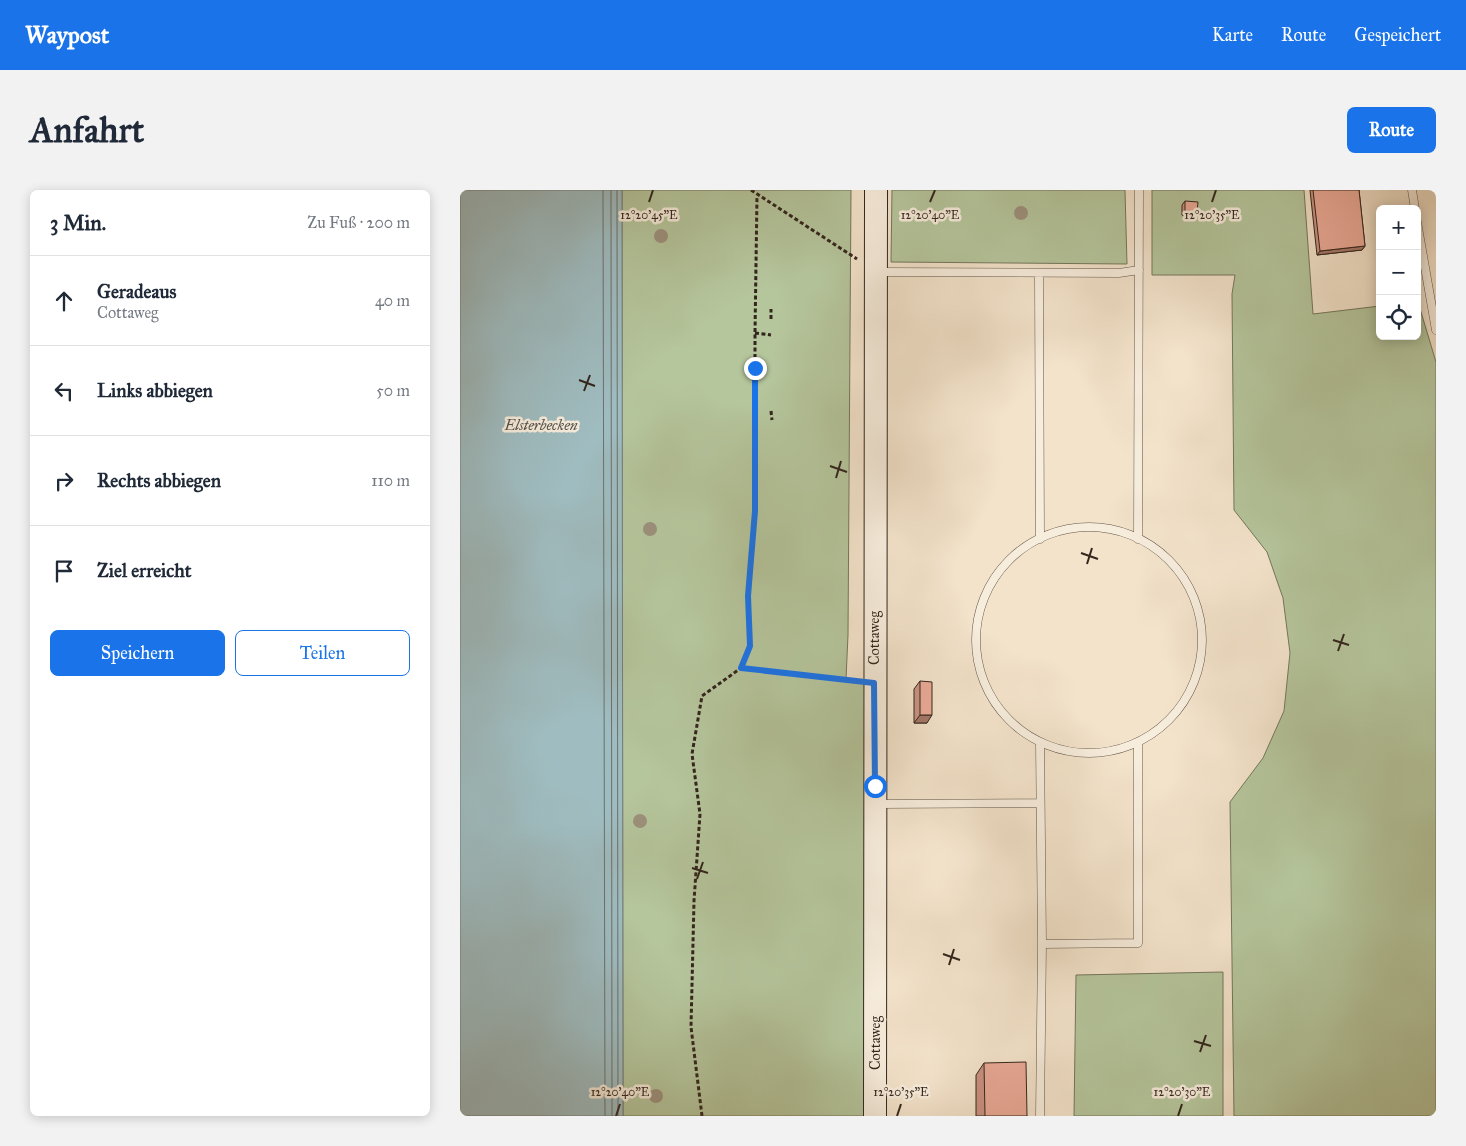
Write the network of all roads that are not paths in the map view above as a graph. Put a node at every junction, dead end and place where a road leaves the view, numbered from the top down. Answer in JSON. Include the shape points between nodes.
{"nodes":[{"id":1,"x":876,"y":190,"type":"edge"},
{"id":2,"x":1139,"y":190,"type":"edge"},
{"id":3,"x":1412,"y":190,"type":"edge"},
{"id":4,"x":1414,"y":205,"type":"edge"},
{"id":5,"x":1421,"y":245,"type":"edge"},
{"id":6,"x":1139,"y":270,"type":"junction"},
{"id":7,"x":876,"y":272,"type":"junction"},
{"id":8,"x":1039,"y":278,"type":"dead end"},
{"id":9,"x":1436,"y":330,"type":"edge"},
{"id":10,"x":1040,"y":539,"type":"junction"},
{"id":11,"x":1138,"y":539,"type":"junction"},
{"id":12,"x":1040,"y":742,"type":"junction"},
{"id":13,"x":1138,"y":742,"type":"junction"},
{"id":14,"x":1040,"y":803,"type":"junction"},
{"id":15,"x":876,"y":804,"type":"junction"},
{"id":16,"x":1042,"y":944,"type":"junction"},
{"id":17,"x":875,"y":1116,"type":"edge"},
{"id":18,"x":1040,"y":1116,"type":"edge"}],
"edges":[{"from":1,"to":7,"type":"street","name":"Cottaweg"},
{"from":2,"to":6,"type":"lane"},
{"from":3,"to":4,"type":"lane"},
{"from":5,"to":9,"type":"lane"},
{"from":6,"to":7,"type":"lane"},
{"from":6,"to":11,"type":"lane"},
{"from":7,"to":15,"type":"street","name":"Cottaweg"},
{"from":8,"to":10,"type":"lane"},
{"from":10,"to":11,"type":"lane","via":[[1074,528],[1120,532]]},
{"from":10,"to":12,"type":"lane","via":[[1008,562],[990,586],[979,614],[976,642],[980,670],[991,696],[1010,721]]},
{"from":11,"to":13,"type":"lane","via":[[1168,560],[1189,588],[1198,611],[1202,640],[1198,670],[1189,693],[1169,719]]},
{"from":12,"to":13,"type":"lane","via":[[1070,752],[1090,753],[1106,752]]},
{"from":12,"to":14,"type":"lane"},
{"from":13,"to":16,"type":"lane","via":[[1138,943]]},
{"from":14,"to":15,"type":"lane"},
{"from":14,"to":16,"type":"lane"},
{"from":15,"to":17,"type":"street","name":"Cottaweg"},
{"from":16,"to":18,"type":"lane"}]}
